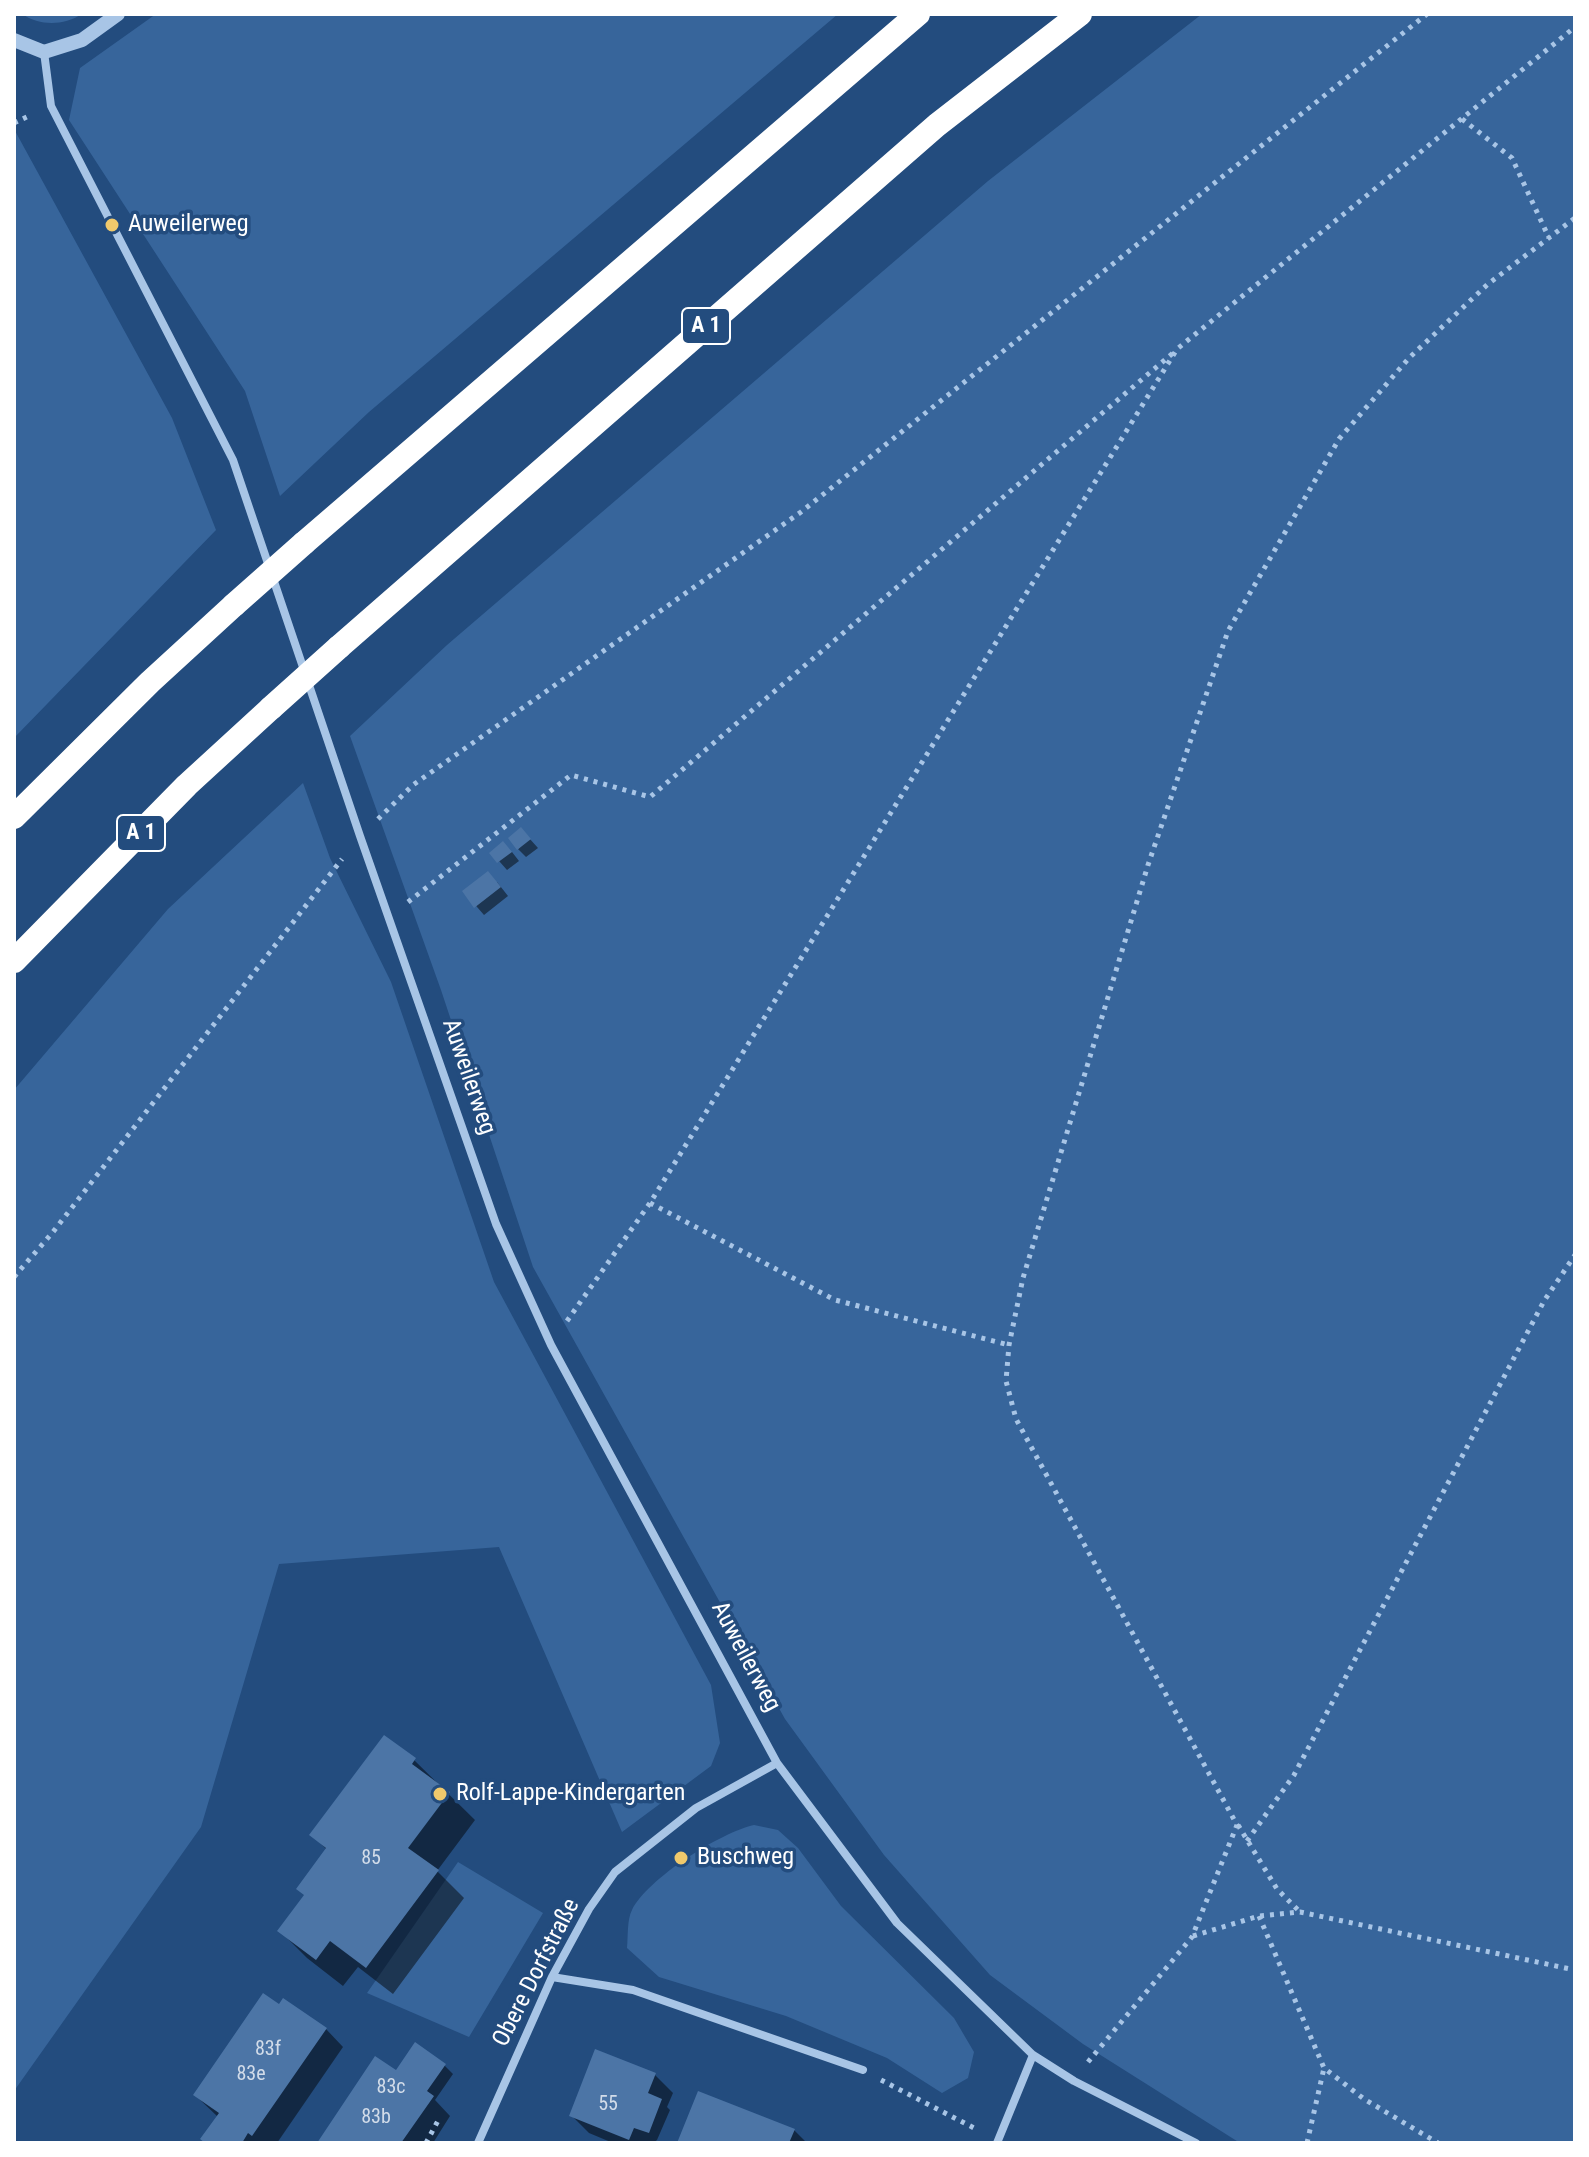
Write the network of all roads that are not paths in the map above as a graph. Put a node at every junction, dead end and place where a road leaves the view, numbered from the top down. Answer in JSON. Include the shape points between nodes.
{"nodes":[{"id":1,"x":118,"y":14,"type":"edge"},
{"id":2,"x":918,"y":14,"type":"edge"},
{"id":3,"x":1080,"y":14,"type":"edge"},
{"id":4,"x":14,"y":40,"type":"edge"},
{"id":5,"x":44,"y":52,"type":"junction"},
{"id":6,"x":14,"y":817,"type":"edge"},
{"id":7,"x":14,"y":961,"type":"edge"},
{"id":8,"x":777,"y":1763,"type":"junction"},
{"id":9,"x":552,"y":1977,"type":"junction"},
{"id":10,"x":1033,"y":2055,"type":"junction"},
{"id":11,"x":863,"y":2070,"type":"road end"},
{"id":12,"x":997,"y":2142,"type":"edge"},
{"id":13,"x":478,"y":2143,"type":"edge"},
{"id":14,"x":1196,"y":2143,"type":"edge"}],
"edges":[{"from":1,"to":5,"type":"street","via":[[82,40]]},
{"from":2,"to":6,"type":"highway","bridge":true,"via":[[234,605]]},
{"from":3,"to":7,"type":"highway","number":"A 1","bridge":true,"via":[[937,125],[339,647],[187,785]]},
{"from":4,"to":5,"type":"street"},
{"from":5,"to":8,"type":"street","name":"Auweilerweg","via":[[51,106],[233,460],[496,1224],[551,1345]]},
{"from":8,"to":9,"type":"street","name":"Obere Dorfstraße","via":[[696,1808],[615,1872]]},
{"from":8,"to":10,"type":"street","name":"Auweilerweg","via":[[897,1923]]},
{"from":9,"to":11,"type":"street","via":[[633,1990]]},
{"from":9,"to":13,"type":"street","name":"Obere Dorfstraße"},
{"from":10,"to":12,"type":"street"},
{"from":10,"to":14,"type":"street"}]}
